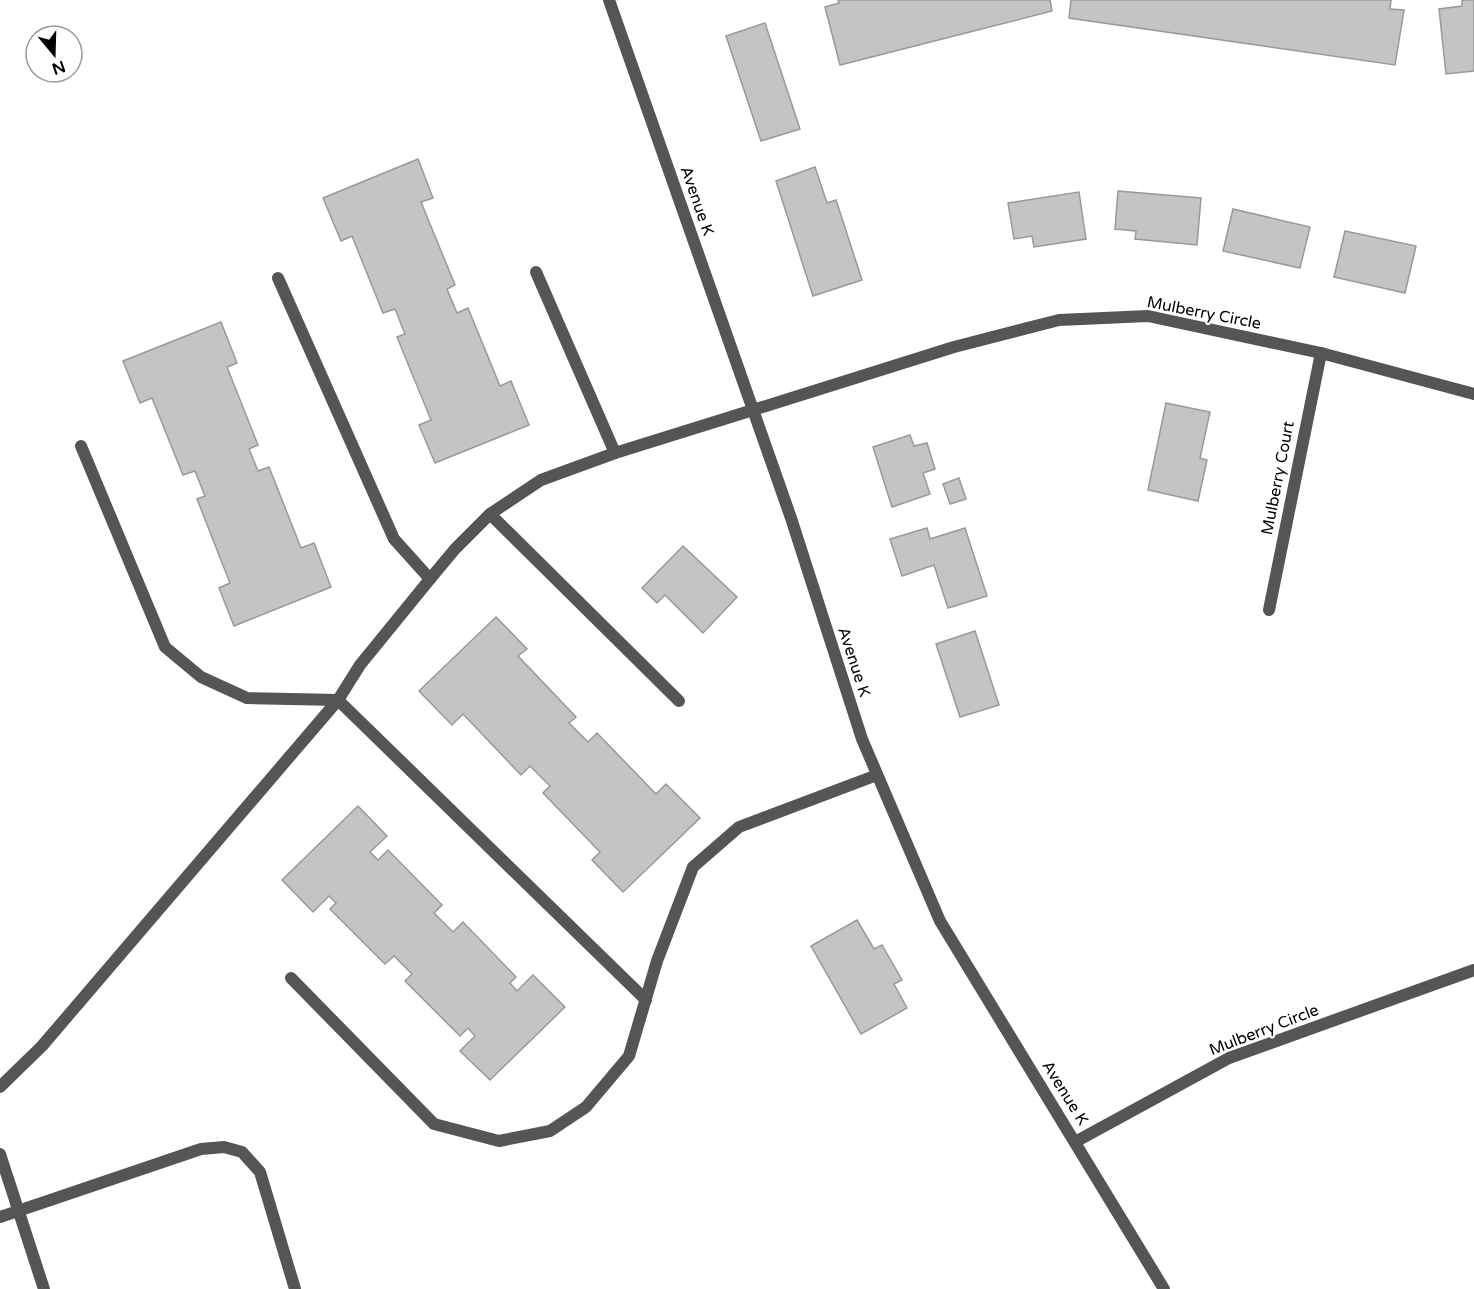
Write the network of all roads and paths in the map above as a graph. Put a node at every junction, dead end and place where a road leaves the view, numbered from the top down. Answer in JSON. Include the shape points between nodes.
{"nodes":[{"id":1,"x":609,"y":0,"type":"edge"},
{"id":2,"x":536,"y":272,"type":"dead end"},
{"id":3,"x":278,"y":278,"type":"dead end"},
{"id":4,"x":1321,"y":353,"type":"junction"},
{"id":5,"x":1474,"y":394,"type":"edge"},
{"id":6,"x":753,"y":410,"type":"junction"},
{"id":7,"x":81,"y":446,"type":"dead end"},
{"id":8,"x":615,"y":453,"type":"junction"},
{"id":9,"x":490,"y":514,"type":"junction"},
{"id":10,"x":430,"y":579,"type":"junction"},
{"id":11,"x":1269,"y":610,"type":"dead end"},
{"id":12,"x":338,"y":700,"type":"junction"},
{"id":13,"x":679,"y":701,"type":"dead end"},
{"id":14,"x":877,"y":775,"type":"junction"},
{"id":15,"x":1474,"y":970,"type":"edge"},
{"id":16,"x":291,"y":978,"type":"dead end"},
{"id":17,"x":645,"y":1000,"type":"junction"},
{"id":18,"x":0,"y":1087,"type":"edge"},
{"id":19,"x":1075,"y":1142,"type":"junction"},
{"id":20,"x":0,"y":1154,"type":"edge"},
{"id":21,"x":19,"y":1210,"type":"junction"},
{"id":22,"x":0,"y":1217,"type":"edge"},
{"id":23,"x":44,"y":1289,"type":"edge"},
{"id":24,"x":295,"y":1289,"type":"edge"},
{"id":25,"x":1164,"y":1289,"type":"edge"}],
"edges":[{"from":1,"to":6,"type":"street","name":"Avenue K"},
{"from":2,"to":8,"type":"street"},
{"from":3,"to":10,"type":"street","via":[[394,539]]},
{"from":4,"to":5,"type":"street","name":"Mulberry Circle"},
{"from":4,"to":6,"type":"street","name":"Mulberry Circle","via":[[1148,316],[1059,320],[954,347]]},
{"from":4,"to":11,"type":"street","name":"Mulberry Court"},
{"from":6,"to":8,"type":"street","name":"Mulberry Circle"},
{"from":6,"to":14,"type":"street","name":"Avenue K"},
{"from":7,"to":12,"type":"street","via":[[165,647],[201,677],[247,698]]},
{"from":8,"to":9,"type":"street","name":"Mulberry Circle","via":[[541,480]]},
{"from":9,"to":10,"type":"street","name":"Mulberry Circle"},
{"from":9,"to":13,"type":"street"},
{"from":10,"to":12,"type":"street","name":"Mulberry Circle","via":[[360,665]]},
{"from":12,"to":17,"type":"street"},
{"from":12,"to":18,"type":"street","name":"Mulberry Circle","via":[[42,1046]]},
{"from":14,"to":17,"type":"street","via":[[739,827],[693,867]]},
{"from":14,"to":19,"type":"street","name":"Avenue K","via":[[940,921]]},
{"from":15,"to":19,"type":"street","name":"Mulberry Circle","via":[[1229,1058]]},
{"from":16,"to":17,"type":"street","via":[[434,1124],[499,1141],[550,1131],[586,1107],[629,1056]]},
{"from":19,"to":25,"type":"street","name":"Avenue K"},
{"from":20,"to":21,"type":"street"},
{"from":21,"to":22,"type":"street"},
{"from":21,"to":23,"type":"street"},
{"from":21,"to":24,"type":"street","via":[[201,1149],[224,1147],[242,1152],[260,1172]]}]}
